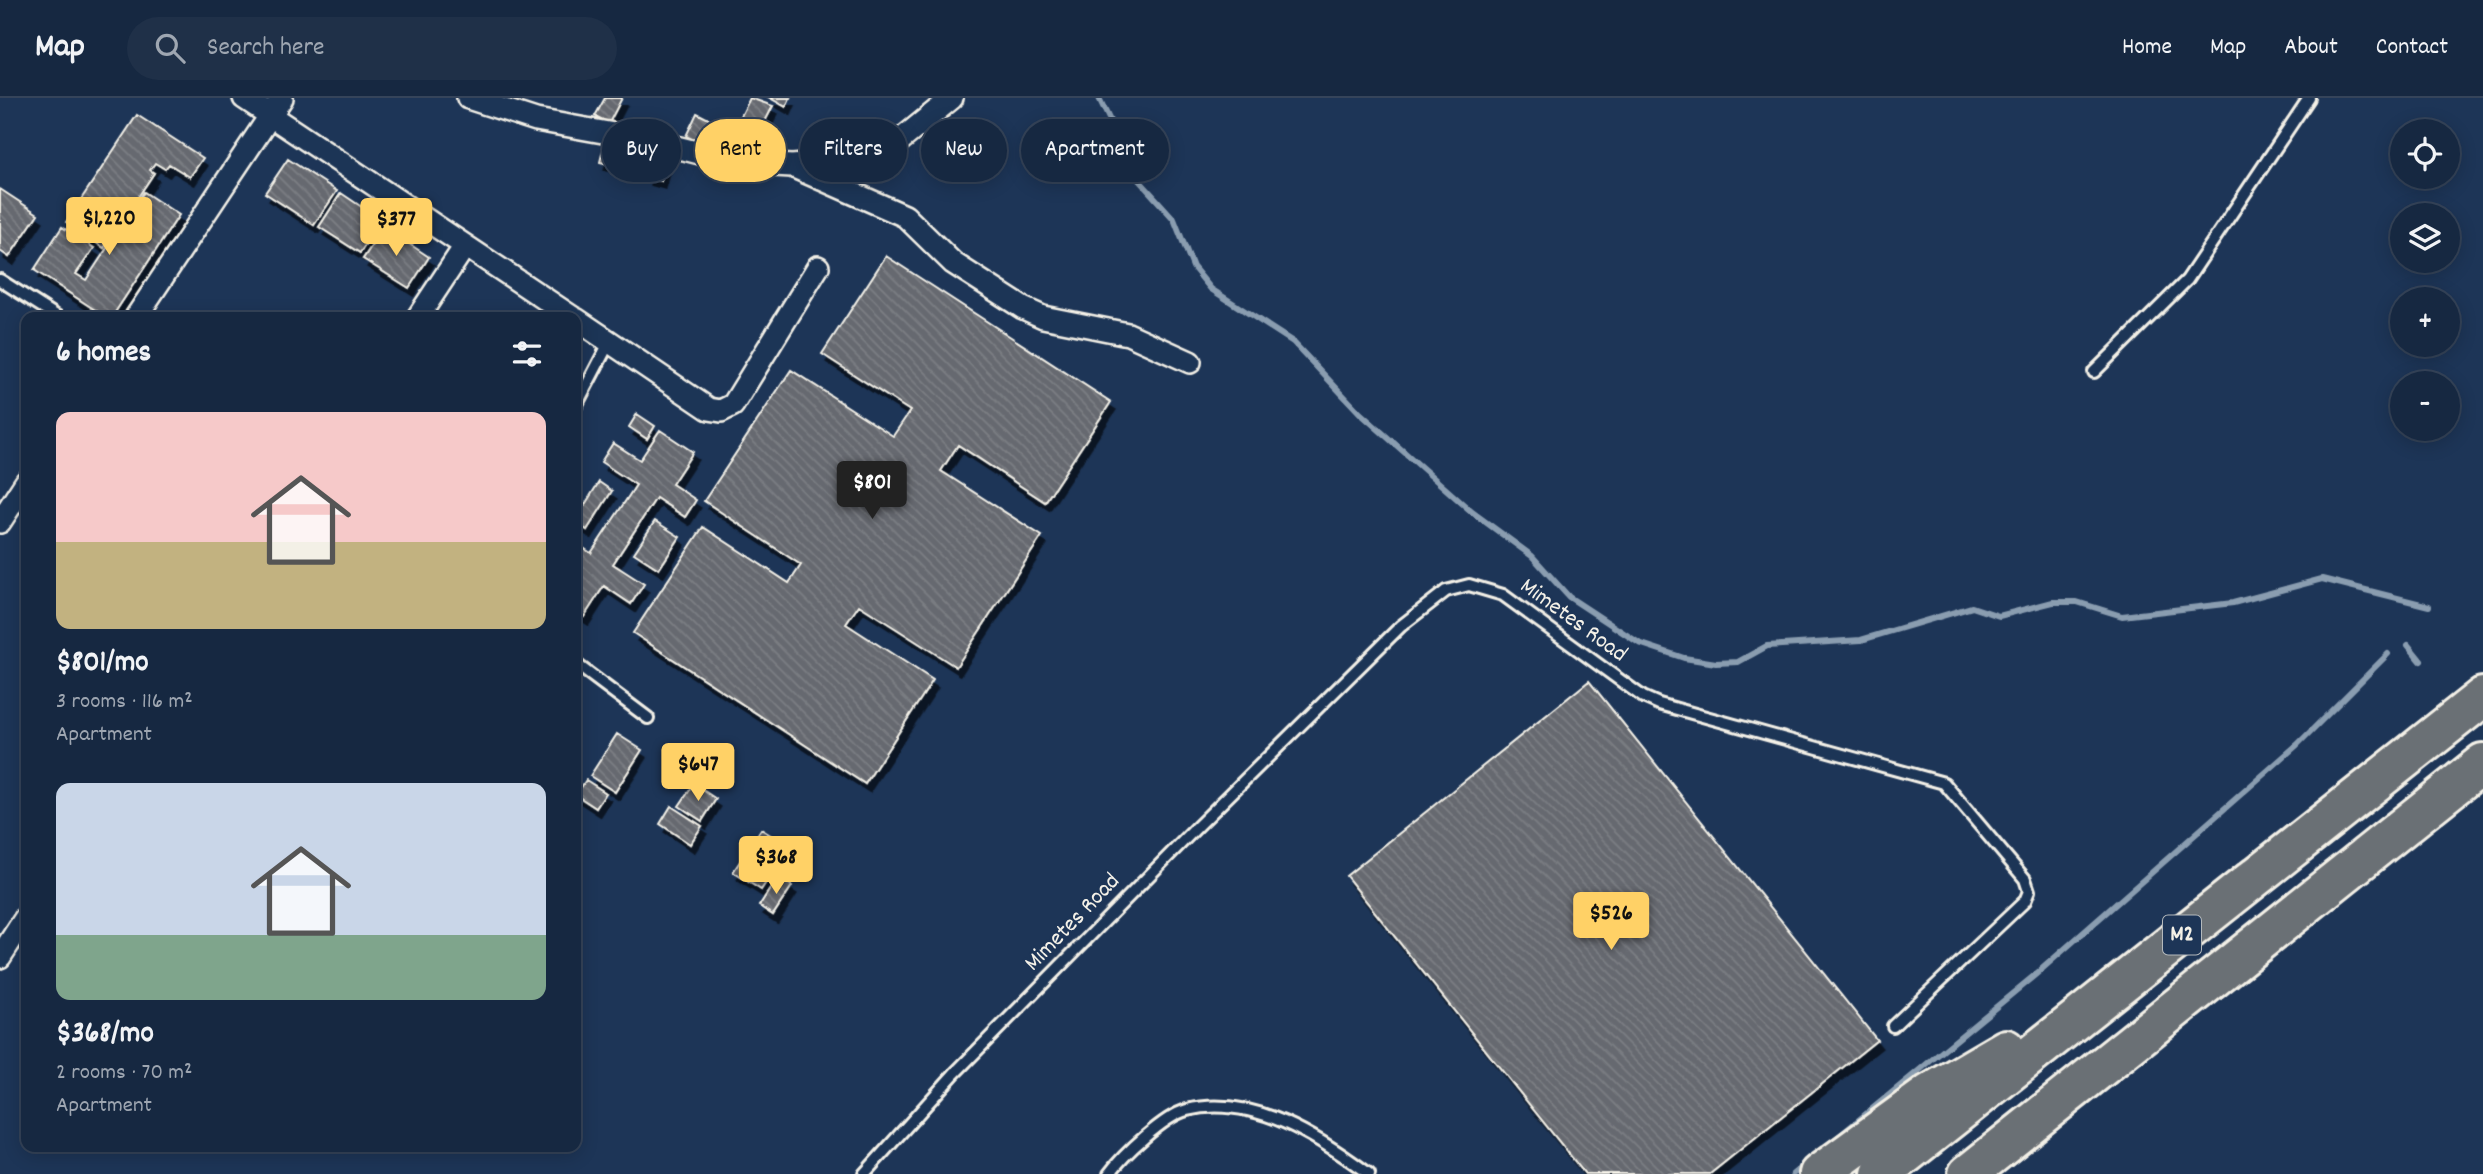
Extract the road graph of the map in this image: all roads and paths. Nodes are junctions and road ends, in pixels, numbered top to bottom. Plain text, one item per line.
1 (244, 98) edge
2 (468, 98) edge
3 (952, 98) edge
4 (2309, 98) edge
5 (277, 107) edge
6 (792, 166) junction
7 (465, 246) junction
8 (818, 267) dead end
9 (0, 280) edge
10 (50, 312) edge
11 (139, 312) edge
12 (421, 312) edge
13 (565, 312) edge
14 (581, 322) edge
15 (610, 341) junction
16 (1190, 362) dead end
17 (2094, 372) dead end
18 (581, 397) edge
19 (21, 490) edge
20 (0, 522) edge
21 (581, 668) edge
22 (2483, 697) edge
23 (648, 718) dead end
24 (2483, 763) edge
25 (21, 925) edge
26 (0, 957) edge
27 (2124, 980) junction
28 (1893, 1026) dead end
29 (864, 1174) edge
30 (1108, 1174) edge
31 (1369, 1174) edge
32 (1819, 1174) edge
33 (1881, 1174) edge
34 (1968, 1174) edge

1 - 5 street
2 - 6 street
3 - 6 street
4 - 17 lane
5 - 7 street
5 - 11 street
6 - 16 street
7 - 12 street
7 - 13 street
8 - 15 street
9 - 10 lane
14 - 15 street
15 - 18 lane
19 - 20 street
21 - 23 lane
22 - 27 highway, M2
24 - 34 highway, M2
25 - 26 street
27 - 32 highway
27 - 33 highway, M2
28 - 29 lane, Mimetes Road
30 - 31 lane

